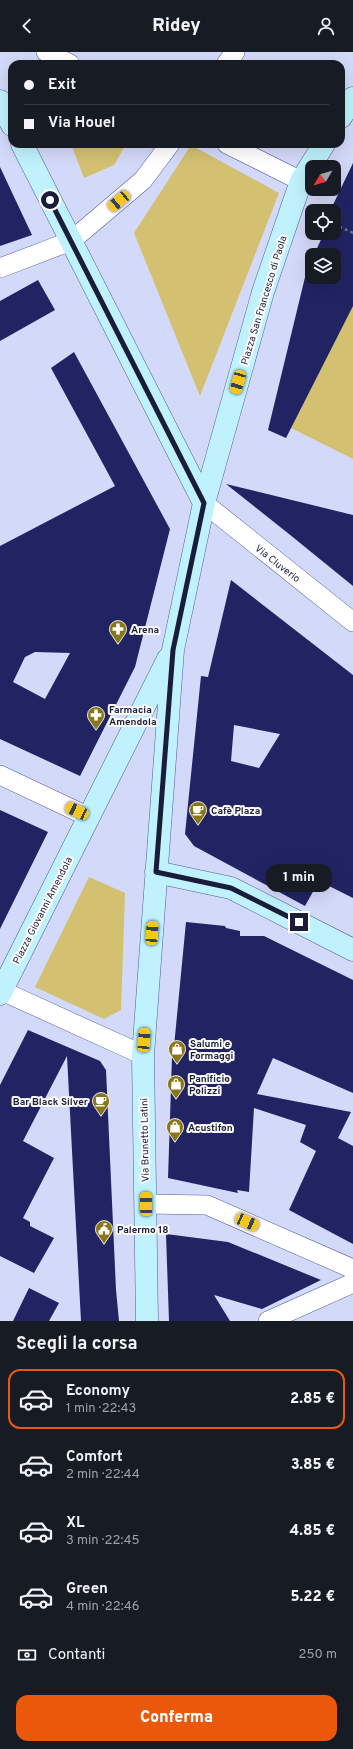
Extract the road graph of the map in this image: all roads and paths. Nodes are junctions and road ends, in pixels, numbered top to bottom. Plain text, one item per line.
1 (46, 52) edge
2 (62, 60) edge
3 (353, 98) edge
4 (0, 101) edge
5 (345, 111) edge
6 (8, 117) edge
7 (24, 148) edge
8 (167, 148) edge
9 (236, 148) edge
10 (322, 148) edge
11 (301, 181) junction
12 (341, 227) edge
13 (353, 233) edge
14 (71, 241) junction
15 (0, 268) edge
16 (204, 503) junction
17 (353, 622) edge
18 (173, 650) junction
19 (0, 775) edge
20 (89, 817) junction
21 (156, 872) junction
22 (353, 950) edge
23 (1, 991) edge
24 (143, 1055) junction
25 (146, 1204) junction
26 (353, 1269) edge
27 (353, 1282) edge
28 (147, 1321) edge
29 (268, 1321) edge

1 - 2 street
3 - 5 street
4 - 6 street
7 - 14 street
8 - 14 street
9 - 11 street
10 - 11 street, Piazza San Francesco di Paola
11 - 16 street, Piazza San Francesco di Paola
12 - 13 path
14 - 15 street
14 - 16 street
16 - 17 street, Via Cluverio
16 - 18 street, Piazza Giovanni Amendola
18 - 20 street, Piazza Giovanni Amendola
18 - 21 street, Piazza Giovanni Amendola
19 - 20 street
20 - 23 street, Piazza Giovanni Amendola
21 - 22 street
21 - 24 street, Piazza Giovanni Amendola
23 - 24 street, Piazza Giovanni Amendola
24 - 25 street, Via Brunetto Latini
25 - 26 street
25 - 28 street, Via Brunetto Latini
27 - 29 street

